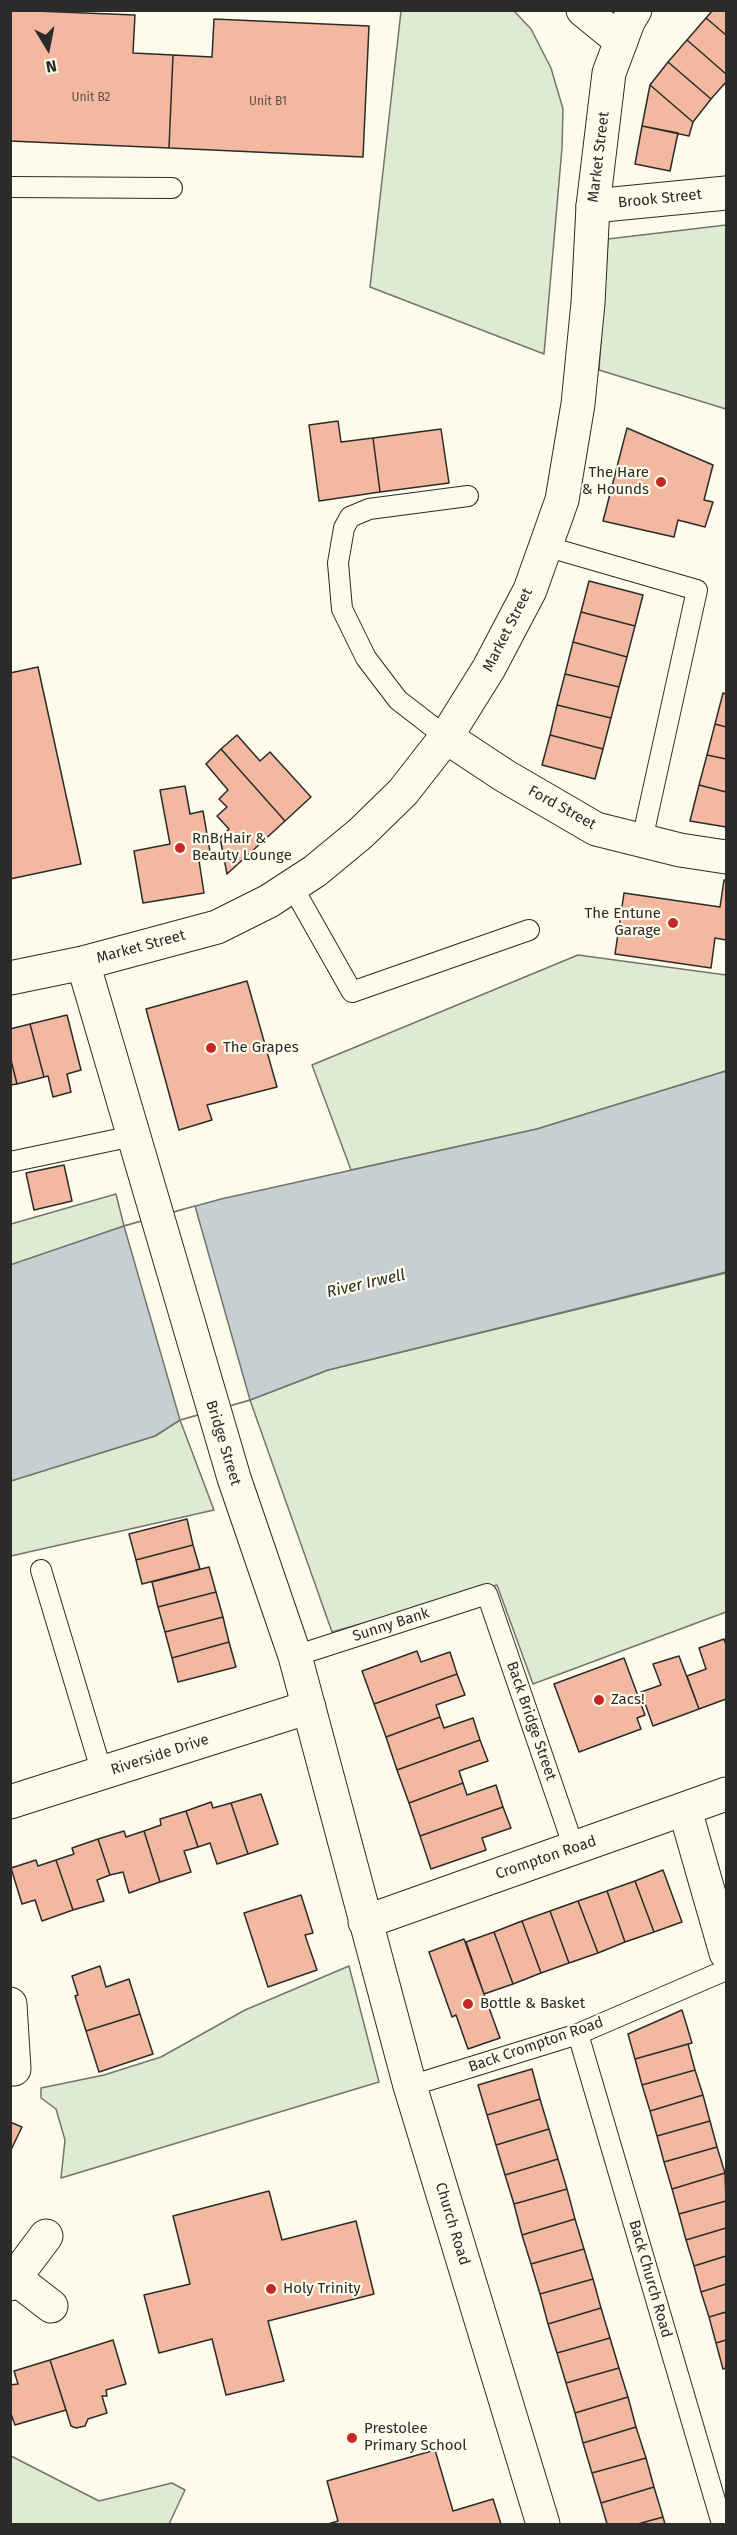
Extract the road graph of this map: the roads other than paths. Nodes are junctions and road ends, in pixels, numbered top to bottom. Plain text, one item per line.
1 (583, 10) edge
2 (635, 10) edge
3 (621, 40) junction
4 (10, 187) edge
5 (172, 188) dead end
6 (726, 193) edge
7 (593, 206) junction
8 (468, 496) dead end
9 (545, 546) junction
10 (446, 737) junction
11 (642, 840) junction
12 (726, 857) edge
13 (292, 886) junction
14 (530, 930) dead end
15 (83, 963) junction
16 (10, 978) edge
17 (133, 1136) junction
18 (10, 1162) edge
19 (41, 1570) dead end
20 (487, 1594) joint
21 (295, 1656) junction
22 (309, 1707) junction
23 (102, 1773) junction
24 (726, 1794) edge
25 (10, 1802) edge
26 (685, 1810) junction
27 (574, 1848) junction
28 (365, 1922) junction
29 (726, 1953) edge
30 (726, 1970) edge
31 (11, 2015) edge
32 (578, 2034) junction
33 (14, 2070) dead end
34 (410, 2086) junction
35 (46, 2236) dead end
36 (13, 2281) edge
37 (51, 2306) dead end
38 (543, 2524) edge
39 (722, 2524) edge

1 - 3 street
2 - 3 street, Market Street
3 - 7 street, Market Street
4 - 5 lane
6 - 7 street, Brook Street
7 - 9 street, Market Street
8 - 10 lane
9 - 10 street, Market Street
9 - 11 lane
10 - 11 street, Ford Street
10 - 13 street, Market Street
11 - 12 street, Ford Street
13 - 14 lane
13 - 15 street, Market Street
15 - 16 street, Market Street
15 - 17 street, Bridge Street
17 - 18 lane
17 - 21 street, Bridge Street
19 - 23 lane
20 - 21 lane, Sunny Bank
20 - 27 lane, Back Bridge Street
21 - 22 street, Bridge Street
22 - 23 street, Riverside Drive
22 - 28 street, Bridge Street
23 - 25 street, Riverside Drive
24 - 26 street, Crompton Road
26 - 27 street, Crompton Road
26 - 29 street
27 - 28 street, Crompton Road
28 - 34 street, Church Road
30 - 32 lane, Back Crompton Road
31 - 33 street
32 - 34 lane, Back Crompton Road
32 - 39 lane, Back Church Road
34 - 38 street, Church Road
35 - 36 street
36 - 37 street

